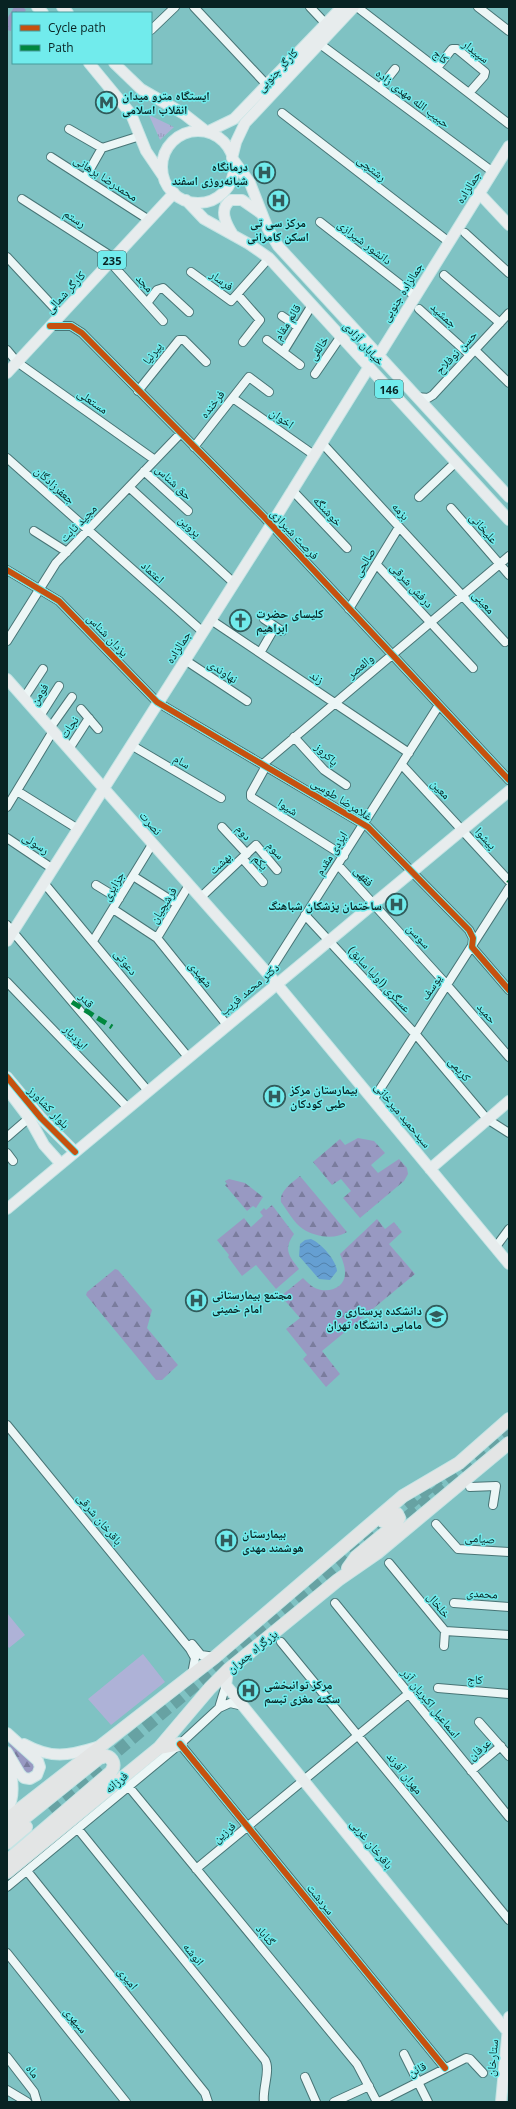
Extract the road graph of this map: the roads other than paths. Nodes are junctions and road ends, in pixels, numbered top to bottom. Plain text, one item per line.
1 (175, 7) edge
2 (194, 7) edge
3 (310, 7) edge
4 (342, 7) edge
5 (354, 7) edge
6 (358, 7) edge
7 (478, 7) edge
8 (326, 24) junction
9 (152, 29) edge
10 (509, 31) edge
11 (320, 44) junction
12 (90, 64) edge
13 (116, 64) edge
14 (437, 68) junction
15 (395, 69) dead end
16 (267, 86) junction
17 (380, 88) junction
18 (469, 93) junction
19 (282, 113) dead end
20 (509, 124) edge
21 (69, 129) dead end
22 (207, 132) junction
23 (140, 136) junction
24 (509, 146) edge
25 (102, 148) junction
26 (51, 157) dead end
27 (232, 158) junction
28 (492, 172) junction
29 (163, 176) junction
30 (86, 178) junction
31 (174, 193) junction
32 (479, 193) junction
33 (22, 198) dead end
34 (186, 200) junction
35 (262, 214) junction
36 (149, 220) junction
37 (320, 222) dead end
38 (509, 225) edge
39 (465, 233) dead end
40 (233, 236) junction
41 (448, 242) junction
42 (7, 257) edge
43 (269, 258) junction
44 (112, 260) junction
45 (191, 272) dead end
46 (509, 273) edge
47 (444, 275) dead end
48 (238, 295) junction
49 (415, 296) junction
50 (147, 303) junction
51 (312, 305) junction
52 (419, 309) dead end
53 (189, 312) dead end
54 (509, 313) edge
55 (61, 315) junction
56 (282, 316) dead end
57 (163, 321) dead end
58 (500, 323) junction
59 (50, 326) junction
60 (298, 327) junction
61 (341, 336) junction
62 (267, 340) dead end
63 (243, 342) dead end
64 (7, 350) edge
65 (283, 352) junction
66 (472, 353) junction
67 (378, 355) junction
68 (17, 362) junction
69 (206, 362) dead end
70 (300, 365) dead end
71 (369, 367) junction
72 (7, 373) edge
73 (315, 374) dead end
74 (509, 383) edge
75 (138, 391) junction
76 (269, 392) dead end
77 (417, 397) junction
78 (237, 401) dead end
79 (181, 433) junction
80 (322, 443) junction
81 (194, 446) junction
82 (314, 455) junction
83 (7, 458) edge
84 (155, 460) junction
85 (456, 462) junction
86 (144, 471) junction
87 (129, 487) junction
88 (292, 490) junction
89 (419, 497) dead end
90 (509, 497) edge
91 (450, 508) dead end
92 (188, 511) dead end
93 (509, 520) edge
94 (271, 525) junction
95 (400, 527) junction
96 (88, 530) junction
97 (34, 531) dead end
98 (347, 548) dead end
99 (67, 552) junction
100 (509, 556) edge
101 (499, 564) junction
102 (377, 565) junction
103 (7, 570) edge
104 (509, 575) edge
105 (234, 583) junction
106 (39, 590) junction
107 (462, 595) junction
108 (350, 609) junction
109 (264, 619) dead end
110 (211, 620) junction
111 (430, 622) junction
112 (203, 632) junction
113 (7, 641) edge
114 (505, 642) dead end
115 (260, 653) junction
116 (392, 654) junction
117 (185, 660) junction
118 (473, 668) dead end
119 (43, 669) dead end
120 (7, 679) edge
121 (59, 686) dead end
122 (72, 697) dead end
123 (24, 698) junction
124 (247, 701) dead end
125 (158, 702) junction
126 (334, 703) junction
127 (439, 705) junction
128 (81, 709) dead end
129 (40, 716) junction
130 (89, 718) junction
131 (98, 729) dead end
132 (52, 730) junction
133 (294, 737) junction
134 (131, 745) junction
135 (68, 749) junction
136 (409, 753) junction
137 (264, 765) junction
138 (402, 765) junction
139 (509, 780) edge
140 (346, 785) dead end
141 (104, 788) junction
142 (17, 791) junction
143 (509, 791) edge
144 (221, 798) dead end
145 (7, 808) edge
146 (363, 824) junction
147 (222, 827) dead end
148 (78, 829) junction
149 (462, 830) junction
150 (7, 838) edge
151 (152, 844) junction
152 (256, 845) joint
153 (245, 856) junction
154 (344, 856) junction
155 (338, 865) junction
156 (53, 869) junction
157 (277, 870) dead end
158 (412, 872) junction
159 (133, 876) junction
160 (263, 882) dead end
161 (44, 883) junction
162 (509, 884) edge
163 (96, 885) dead end
164 (190, 885) junction
165 (200, 898) junction
166 (119, 899) junction
167 (177, 904) junction
168 (373, 904) junction
169 (113, 909) junction
170 (305, 916) junction
171 (10, 928) edge
172 (157, 938) junction
173 (328, 940) junction
174 (7, 941) edge
175 (93, 941) junction
176 (472, 947) junction
177 (268, 974) junction
178 (7, 982) edge
179 (276, 983) junction
180 (447, 985) junction
181 (509, 990) edge
182 (227, 1025) junction
183 (415, 1034) junction
184 (509, 1057) edge
185 (188, 1058) junction
186 (7, 1077) edge
187 (7, 1089) edge
188 (148, 1091) junction
189 (373, 1100) junction
190 (509, 1101) edge
191 (128, 1108) junction
192 (29, 1118) junction
193 (488, 1119) junction
194 (509, 1133) edge
195 (7, 1137) edge
196 (75, 1152) junction
197 (7, 1153) edge
198 (13, 1161) dead end
199 (61, 1164) junction
200 (430, 1169) junction
201 (7, 1209) edge
202 (509, 1229) edge
203 (495, 1248) junction
204 (509, 1264) edge
205 (509, 1419) edge
206 (7, 1425) edge
207 (509, 1443) edge
208 (470, 1487) dead end
209 (493, 1505) dead end
210 (436, 1524) dead end
211 (354, 1538) junction
212 (509, 1552) edge
213 (389, 1563) dead end
214 (338, 1580) junction
215 (454, 1603) dead end
216 (335, 1604) dead end
217 (509, 1607) edge
218 (174, 1628) junction
219 (445, 1631) junction
220 (509, 1636) edge
221 (282, 1642) dead end
222 (444, 1646) dead end
223 (215, 1657) junction
224 (228, 1670) junction
225 (192, 1674) junction
226 (226, 1685) junction
227 (438, 1688) dead end
228 (408, 1694) junction
229 (509, 1694) edge
230 (242, 1706) junction
231 (219, 1708) junction
232 (479, 1722) dead end
233 (7, 1733) edge
234 (358, 1735) junction
235 (180, 1744) junction
236 (501, 1746) junction
237 (96, 1747) junction
238 (159, 1748) junction
239 (7, 1752) edge
240 (509, 1756) edge
241 (7, 1758) edge
242 (472, 1771) junction
243 (303, 1780) junction
244 (128, 1787) junction
245 (7, 1811) edge
246 (509, 1817) edge
247 (7, 1819) edge
248 (247, 1827) junction
249 (78, 1829) junction
250 (7, 1832) edge
251 (7, 1843) edge
252 (7, 1853) edge
253 (7, 1862) edge
254 (196, 1869) junction
255 (27, 1871) junction
256 (7, 1872) edge
257 (7, 1888) edge
258 (509, 1920) edge
259 (7, 1952) edge
260 (509, 2016) edge
261 (507, 2031) junction
262 (404, 2054) dead end
263 (7, 2057) edge
264 (445, 2068) junction
265 (484, 2073) dead end
266 (304, 2077) dead end
267 (418, 2082) junction
268 (369, 2086) junction
269 (7, 2090) edge
270 (499, 2101) edge
271 (26, 2102) edge
272 (38, 2102) edge
273 (126, 2102) edge
274 (208, 2102) edge
275 (264, 2102) edge
276 (316, 2102) edge
277 (334, 2102) edge
278 (378, 2102) edge
279 (428, 2102) edge

1 - 9 street
2 - 16 street
3 - 8 street
4 - 8 main road, کارگر جنوبی
5 - 11 main road, کارگر جنوبی
6 - 14 street, کاج
7 - 10 street
8 - 16 main road, کارگر جنوبی
11 - 17 street, حبیب الله مهدی زاده
11 - 27 main road, کارگر جنوبی
12 - 23 main road
13 - 22 main road
14 - 18 street, کاج
14 - 18 street, سپیدار
15 - 17 street
16 - 22 main road, کارگر جنوبی
17 - 28 street, حبیب الله مهدی زاده
18 - 20 street, کاج
19 - 41 street, رشتچی
21 - 25 street
22 - 27 main road
22 - 29 main road
23 - 25 street
23 - 29 main road
24 - 28 main road, جمالزاده
25 - 30 street
26 - 30 street, محمدرضا برهانی
27 - 34 main road
27 - 35 main road, خیابان آزادی / 146
28 - 32 main road, جمالزاده
29 - 31 main road
30 - 36 street, محمدرضا برهانی
31 - 34 main road
31 - 36 main road, کارگر شمالی / 235
32 - 38 main road
32 - 41 main road, جمالزاده
33 - 44 street, رستم
34 - 40 main road, خیابان آزادی / 146
35 - 40 main road
35 - 67 main road, خیابان آزادی / 146
36 - 44 main road, کارگر شمالی / 235
37 - 49 street, دانشور شیرازی
39 - 46 street
40 - 43 main road, خیابان آزادی / 146
41 - 49 main road, جمالزاده جنوبی
42 - 55 street
43 - 48 street
43 - 51 main road, خیابان آزادی / 146
44 - 50 street, مجد
44 - 55 main road, کارگر شمالی / 235
45 - 48 street, فرسار
47 - 58 street
48 - 63 street
49 - 67 main road, جمالزاده جنوبی
50 - 53 street
50 - 57 street, مجد
51 - 60 street, قائم مقام
51 - 61 main road, خیابان آزادی / 146
52 - 66 street, جمشید
54 - 58 street, حسن نوفلاح
55 - 59 main road, کارگر شمالی / 235
56 - 60 street
58 - 66 street, حسن نوفلاح
59 - 68 main road, کارگر شمالی / 235
59 - 75 street, فرصت شیرازی
60 - 65 street, قائم مقام
61 - 71 main road, خیابان آزادی / 146
61 - 73 street, خالقی
62 - 65 street
64 - 68 street, مستعلی
65 - 70 street
66 - 74 street, جمشید
66 - 77 street, حسن نوفلاح
67 - 77 main road, خیابان آزادی / 146
68 - 72 main road, کارگر شمالی / 235
68 - 84 street, مستعلی
69 - 75 street, پیرنیا
71 - 80 main road, جمالزاده
71 - 85 main road, خیابان آزادی / 146
75 - 79 street, فرصت شیرازی
76 - 81 street, فرخنده
77 - 90 main road, خیابان آزادی / 146
78 - 82 street, اخوان
79 - 81 street, فرصت شیرازی
79 - 84 street, مجید ثابت
80 - 82 main road, جمالزاده
80 - 95 street, بزمه
81 - 94 street, فرصت شیرازی
82 - 88 main road, جمالزاده
83 - 96 street, جعفرزادگان
84 - 86 street, مجید ثابت
85 - 89 street
85 - 93 main road, خیابان آزادی / 146
86 - 87 street, مجید ثابت
86 - 92 street, حق شناس
87 - 96 street, مجید ثابت
87 - 105 street, پروین
88 - 94 main road, جمالزاده
88 - 98 street, خوشنگه
91 - 101 street, علیخانی
94 - 105 main road, جمالزاده
94 - 108 street, فرصت شیرازی
95 - 102 street, صالحی
95 - 107 street, بزمه
96 - 99 street, مجید ثابت
96 - 112 street, اعتماد
97 - 99 street
99 - 106 street, مجید ثابت
100 - 101 street, والعصر
101 - 104 street
101 - 107 street, والعصر
102 - 108 street, صالحی
102 - 111 street, درفش شرقی
103 - 106 street, یزدان شناس
105 - 110 main road, جمالزاده
106 - 113 street, مجید ثابت
106 - 125 street, یزدان شناس
107 - 111 street, والعصر
107 - 114 street, معینی
108 - 116 street, فرصت شیرازی
109 - 115 street
110 - 112 main road, جمالزاده
110 - 115 street, زند
111 - 116 street, والعصر
111 - 118 street, درفش شرقی
112 - 117 main road, جمالزاده
115 - 126 street, زند
116 - 126 street, والعصر
116 - 127 street, فرصت شیرازی
117 - 124 street, نهاوندی
117 - 125 main road, جمالزاده
119 - 123 street
120 - 123 main road, نصرت
121 - 129 street, فومن
122 - 132 street
123 - 129 main road, نصرت
125 - 134 main road, جمالزاده
125 - 137 street, غلامرضا طوسی
126 - 133 street, والعصر
126 - 136 street, زند
127 - 136 street, ایزدی مقدم
127 - 139 street, فرصت شیرازی
128 - 130 street, نجات
129 - 132 main road, نصرت
130 - 131 street, نجات
130 - 135 street, نجات
132 - 135 main road, نصرت
132 - 142 street
133 - 137 street, والعصر
133 - 140 street, پاکروز
134 - 141 main road, جمالزاده
134 - 144 street, سام
135 - 141 main road, نصرت
136 - 138 street, ایزدی مقدم
137 - 146 street, غلامرضا طوسی
137 - 154 street, شیوا
138 - 146 street, ایزدی مقدم
138 - 149 street, معین
141 - 148 main road, جمالزاده
141 - 151 main road, نصرت
142 - 145 street
142 - 148 street
143 - 149 main road, دکتر محمد قریب
146 - 154 street, ایزدی مقدم
146 - 158 street, غلامرضا طوسی
147 - 153 street, دوم
148 - 156 main road, جمالزاده
149 - 158 main road, دکتر محمد قریب
149 - 162 street, پیشوا
150 - 156 street, رسولی
151 - 159 street, جزایری
151 - 164 main road, نصرت
152 - 153 street, بهشت
152 - 157 street, سوم
153 - 160 street, یکم
153 - 165 street, بهشت
154 - 155 street, ایزدی مقدم
155 - 168 street, فقهی
155 - 170 street, ایزدی مقدم
156 - 161 main road, جمالزاده
158 - 168 main road, دکتر محمد قریب
158 - 176 street, غلامرضا طوسی
159 - 166 street, جزایری
159 - 167 street
161 - 171 main road, جمالزاده
161 - 175 street, دعوتی
162 - 176 street, یوسف
163 - 166 street
164 - 165 main road, نصرت
164 - 167 street, فرشچیان
165 - 177 main road, نصرت
166 - 169 street, جزایری
167 - 172 street, فرشچیان
168 - 173 main road, دکتر محمد قریب
168 - 180 street, سوسن
169 - 172 street, شهیدی
169 - 175 street, جزایری
170 - 173 street, عسگری (اولیا سابق)
170 - 177 street, ایزدی مقدم
171 - 174 main road, جمالزاده
171 - 188 street, قدر
172 - 182 street, شهیدی
173 - 179 main road, دکتر محمد قریب
173 - 183 street, عسگری (اولیا سابق)
175 - 185 street, دعوتی
176 - 180 street, یوسف
176 - 181 street, غلامرضا طوسی
177 - 179 main road, نصرت
178 - 191 street, ایزدیار
179 - 182 main road, دکتر محمد قریب
179 - 189 main road, سیدحمید میرخانی
180 - 183 street, یوسف
180 - 184 street, حمید
182 - 185 main road, دکتر محمد قریب
183 - 189 street, یوسف
183 - 193 street, کریمی
185 - 188 main road, دکتر محمد قریب
186 - 196 main road, بلوار کشاورز
187 - 192 main road, بلوار کشاورز
188 - 191 main road, دکتر محمد قریب
189 - 200 main road, سیدحمید میرخانی
190 - 193 main road
191 - 196 main road, دکتر محمد قریب
192 - 195 street
192 - 199 main road, بلوار کشاورز
193 - 194 street
193 - 200 main road
196 - 199 main road, دکتر محمد قریب
197 - 198 street
199 - 201 main road, دکتر محمد قریب
200 - 203 main road, سیدحمید میرخانی
202 - 203 street
203 - 204 main road, سیدحمید میرخانی
205 - 211 highway, بزرگراه چمران
206 - 218 street, باقرخان شرقی
207 - 214 highway, بزرگراه چمران
208 - 209 street
210 - 212 street, صیامی
211 - 214 highway
211 - 223 highway, بزرگراه چمران
213 - 219 street, خلخال
214 - 224 highway, بزرگراه چمران
215 - 217 street, محمدی
216 - 228 street, اسماعیل اکبریان آذر
218 - 223 street
218 - 225 street
219 - 220 street, خلخال
219 - 222 street
221 - 234 street, مهران آفرند
223 - 225 highway, بزرگراه چمران
224 - 226 main road
224 - 238 highway, بزرگراه چمران
225 - 237 highway, بزرگراه چمران
226 - 230 main road, باقرخان غربی
226 - 231 street
227 - 229 street, کاج
228 - 234 street, فرزین
228 - 242 street, اسماعیل اکبریان آذر
230 - 231 street
230 - 243 main road, باقرخان غربی
231 - 235 street, فرزانه
232 - 236 street
233 - 237 main road
233 - 239 main road
234 - 243 street, فرزین
234 - 258 street, مهران آفرند
235 - 238 highway
235 - 244 street, فرزانه
235 - 248 street, سردشت
236 - 240 street
236 - 242 street, عرفان
237 - 247 highway, بزرگراه چمران
238 - 256 highway, بزرگراه چمران
241 - 245 main road
242 - 246 street, اسماعیل اکبریان آذر
243 - 248 street, فرزین
243 - 261 main road, باقرخان غربی
244 - 249 street, فرزانه
244 - 254 street, گناباد
248 - 254 street, فرزین
248 - 264 street, سردشت
249 - 255 street, فرزانه
249 - 275 street, انوشه
250 - 253 highway
251 - 252 highway
254 - 268 street, گناباد
255 - 257 street, فرزانه
255 - 274 street, امیری
259 - 273 street, سپهری
260 - 261 main road, ستارخان
261 - 270 main road, ستارخان
262 - 267 street
263 - 272 street, ماه
264 - 265 street, قائن
264 - 267 street, قائن
266 - 276 street
267 - 278 street, قائن
267 - 279 street
268 - 277 street
268 - 278 street, گناباد
269 - 271 street

